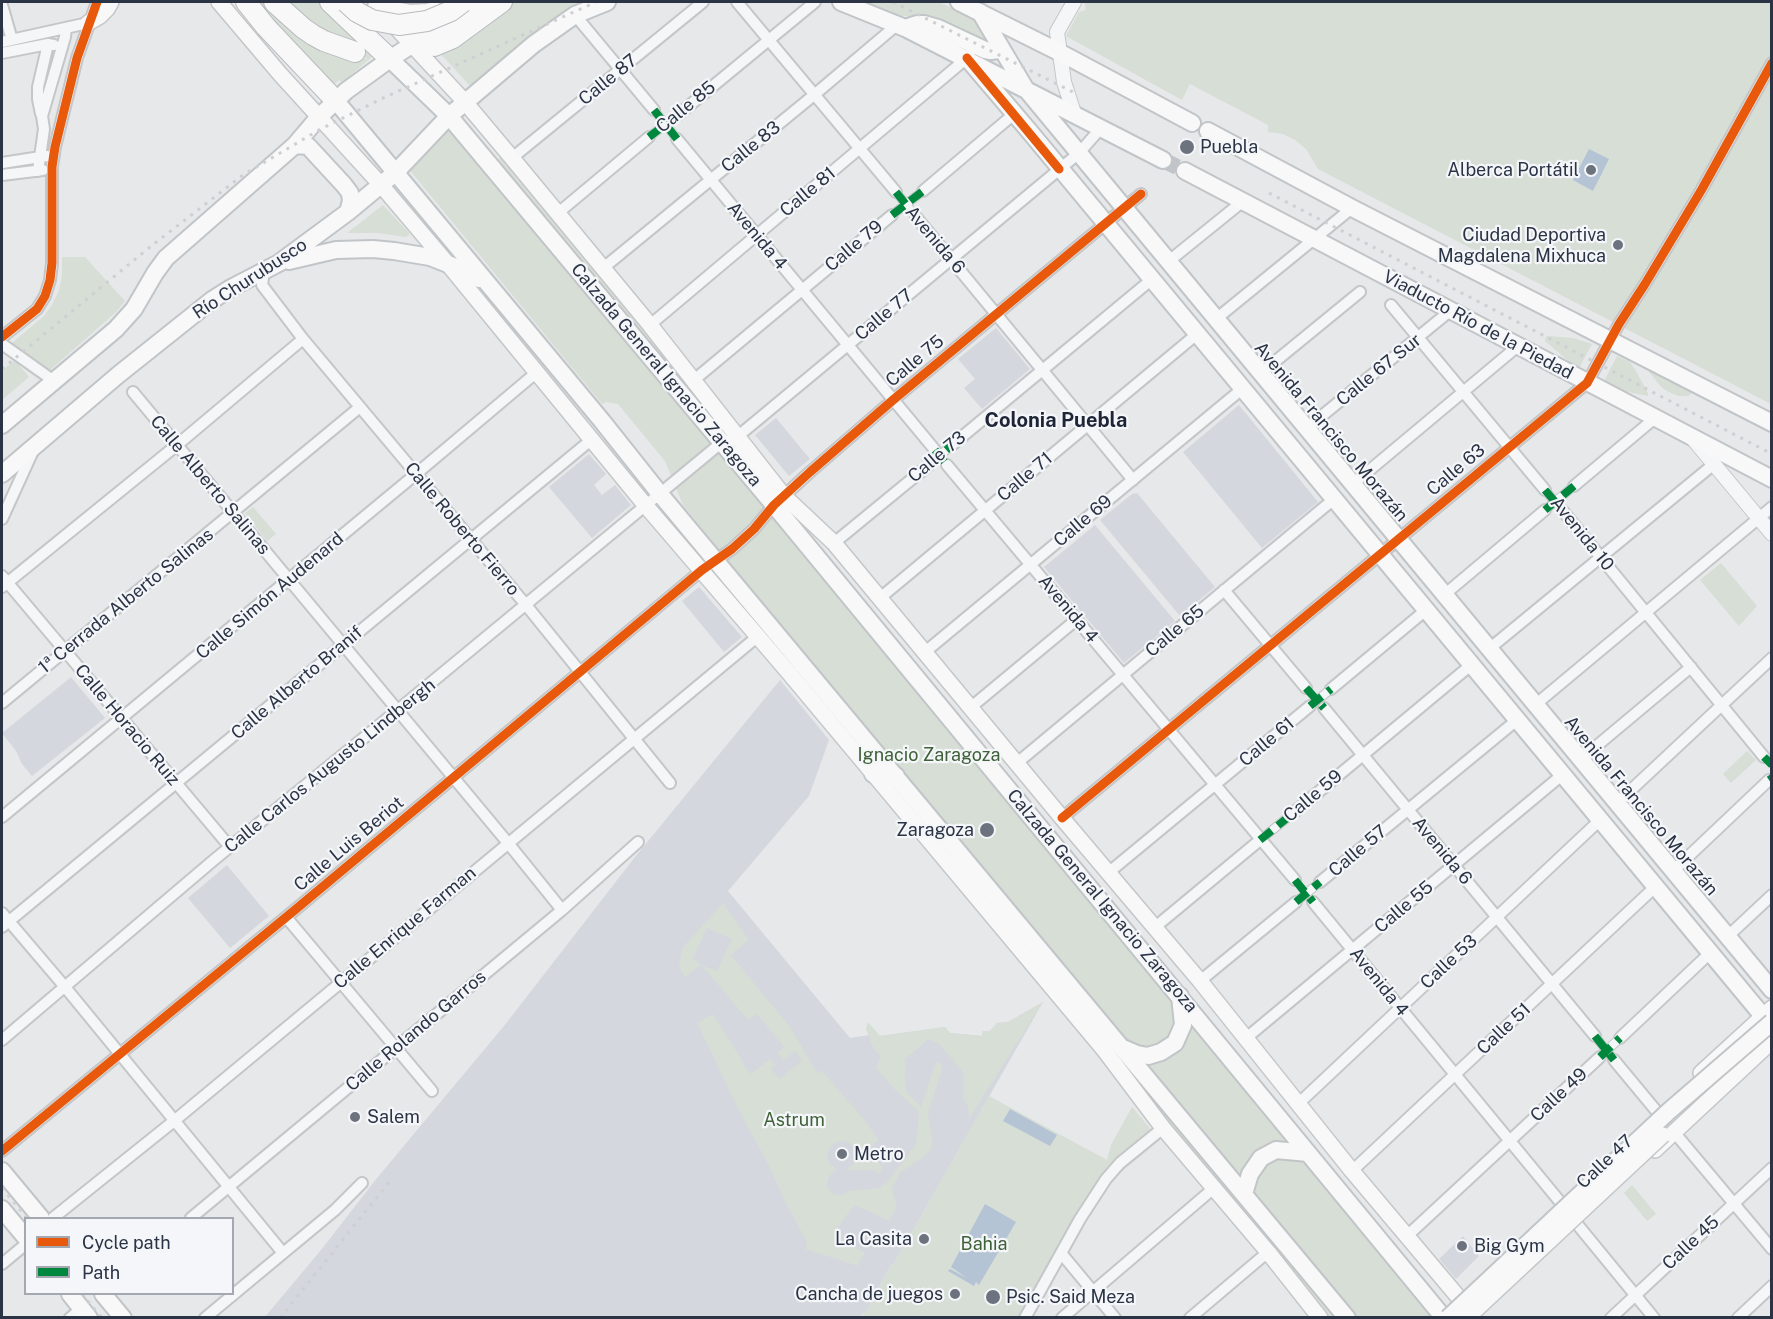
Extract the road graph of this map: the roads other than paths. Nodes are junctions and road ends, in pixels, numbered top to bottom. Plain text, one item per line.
1 (97, 2) edge
2 (111, 2) edge
3 (219, 2) edge
4 (244, 2) edge
5 (274, 2) edge
6 (330, 2) edge
7 (346, 2) edge
8 (463, 2) edge
9 (483, 2) edge
10 (502, 2) edge
11 (607, 2) edge
12 (703, 2) edge
13 (737, 2) edge
14 (815, 2) edge
15 (841, 2) edge
16 (959, 2) edge
17 (1074, 2) edge
18 (374, 4) edge
19 (2, 5) edge
20 (445, 5) edge
21 (980, 12) junction
22 (575, 15) junction
23 (88, 23) junction
24 (901, 26) junction
25 (66, 28) junction
26 (769, 40) junction
27 (7, 41) edge
28 (48, 44) junction
29 (412, 44) junction
30 (62, 45) junction
31 (434, 46) dead end
32 (1000, 48) junction
33 (2, 52) edge
34 (355, 52) dead end
35 (1059, 52) junction
36 (390, 58) junction
37 (967, 58) junction
38 (1771, 64) edge
39 (620, 69) junction
40 (1025, 88) junction
41 (814, 95) junction
42 (336, 101) junction
43 (465, 102) junction
44 (654, 110) joint
45 (1074, 113) junction
46 (679, 114) joint
47 (1014, 114) junction
48 (42, 116) junction
49 (449, 116) junction
50 (318, 118) junction
51 (1192, 123) dead end
52 (665, 124) junction
53 (1101, 128) junction
54 (1208, 131) dead end
55 (649, 137) joint
56 (677, 139) joint
57 (295, 145) junction
58 (859, 149) junction
59 (1079, 153) junction
60 (40, 157) junction
61 (512, 158) junction
62 (1163, 160) tunnel mouth
63 (53, 161) junction
64 (2, 163) edge
65 (1059, 168) junction
66 (38, 171) junction
67 (1185, 171) tunnel mouth
68 (395, 173) junction
69 (2, 176) edge
70 (711, 180) junction
71 (381, 185) junction
72 (923, 191) joint
73 (896, 192) joint
74 (1141, 194) dead end
75 (1242, 202) junction
76 (905, 204) junction
77 (1125, 208) junction
78 (1352, 208) junction
79 (348, 212) junction
80 (558, 213) junction
81 (892, 214) joint
82 (916, 217) joint
83 (1106, 224) junction
84 (756, 235) junction
85 (1314, 239) junction
86 (951, 259) junction
87 (1169, 261) junction
88 (447, 263) junction
89 (271, 267) junction
90 (602, 269) junction
91 (1152, 279) junction
92 (490, 286) junction
93 (802, 290) junction
94 (1360, 292) dead end
95 (1391, 305) dead end
96 (1450, 311) junction
97 (996, 315) junction
98 (1216, 319) junction
99 (650, 325) junction
100 (1197, 334) junction
101 (2, 337) edge
102 (1418, 338) junction
103 (303, 339) junction
104 (1611, 340) junction
105 (2, 344) edge
106 (848, 345) junction
107 (1518, 346) junction
108 (1042, 370) junction
109 (537, 372) junction
110 (1261, 373) junction
111 (694, 380) junction
112 (54, 381) junction
113 (1587, 383) junction
114 (1242, 389) junction
115 (133, 392) dead end
116 (1463, 392) junction
117 (893, 400) junction
118 (360, 407) junction
119 (1655, 418) junction
120 (1772, 423) edge
121 (2, 425) edge
122 (1088, 425) junction
123 (1307, 428) junction
124 (1692, 437) junction
125 (591, 440) junction
126 (730, 440) junction
127 (177, 445) junction
128 (952, 445) joint
129 (35, 446) junction
130 (1509, 447) junction
131 (937, 453) junction
132 (1714, 464) junction
133 (929, 465) joint
134 (947, 465) joint
135 (2, 474) edge
136 (416, 474) junction
137 (1772, 479) edge
138 (1133, 480) junction
139 (1353, 484) junction
140 (1574, 486) joint
141 (1545, 489) joint
142 (660, 494) junction
143 (1334, 499) junction
144 (779, 500) junction
145 (646, 506) junction
146 (1559, 506) junction
147 (1772, 507) edge
148 (985, 510) junction
149 (1545, 510) joint
150 (233, 513) junction
151 (1759, 518) junction
152 (2, 519) edge
153 (1772, 534) edge
154 (1398, 539) junction
155 (471, 540) junction
156 (834, 543) junction
157 (1380, 555) junction
158 (1600, 557) junction
159 (716, 560) junction
160 (1030, 565) junction
161 (702, 570) junction
162 (289, 580) junction
163 (4, 582) edge
164 (1224, 590) junction
165 (1444, 595) junction
166 (880, 598) junction
167 (525, 605) junction
168 (1426, 610) junction
169 (1646, 612) junction
170 (1076, 620) junction
171 (757, 637) junction
172 (343, 644) junction
173 (1270, 645) junction
174 (1489, 649) junction
175 (65, 651) junction
176 (925, 652) junction
177 (1772, 658) edge
178 (1471, 665) junction
179 (1691, 668) junction
180 (580, 673) junction
181 (1123, 675) junction
182 (1306, 688) joint
183 (1331, 689) joint
184 (2, 703) edge
185 (1317, 705) junction
186 (1535, 705) junction
187 (1722, 705) junction
188 (970, 708) junction
189 (398, 710) junction
190 (121, 718) junction
191 (1517, 720) junction
192 (1169, 730) junction
193 (633, 739) junction
194 (878, 754) junction
195 (1362, 755) junction
196 (1581, 759) junction
197 (1768, 761) edge
198 (1017, 763) junction
199 (872, 773) junction
200 (1562, 775) junction
201 (896, 776) junction
202 (454, 778) junction
203 (1770, 779) edge
204 (176, 783) junction
205 (670, 783) dead end
206 (1215, 785) junction
207 (1617, 803) junction
208 (1408, 810) junction
209 (1292, 813) joint
210 (2, 817) edge
211 (1062, 818) junction
212 (1600, 820) junction
213 (1260, 840) junction
214 (638, 842) dead end
215 (508, 843) junction
216 (230, 847) junction
217 (1454, 865) junction
218 (1673, 871) junction
219 (1108, 873) junction
220 (1294, 880) joint
221 (1320, 882) joint
222 (1655, 887) junction
223 (1772, 895) edge
224 (1310, 898) junction
225 (1296, 902) joint
226 (562, 910) junction
227 (286, 917) junction
228 (1496, 917) junction
229 (4, 920) edge
230 (1154, 927) junction
231 (1727, 937) junction
232 (1352, 950) junction
233 (1710, 953) junction
234 (1200, 981) junction
235 (340, 982) junction
236 (1552, 984) junction
237 (64, 987) junction
238 (1772, 990) edge
239 (1180, 996) junction
240 (1400, 1008) junction
241 (1769, 1018) edge
242 (1595, 1036) joint
243 (1620, 1038) joint
244 (1245, 1039) junction
245 (2, 1040) edge
246 (1772, 1041) edge
247 (395, 1048) junction
248 (1123, 1048) junction
249 (1603, 1053) junction
250 (119, 1054) junction
251 (1614, 1060) joint
252 (1455, 1074) junction
253 (432, 1091) dead end
254 (1298, 1104) junction
255 (1658, 1113) junction
256 (174, 1121) junction
257 (1163, 1128) junction
258 (1669, 1133) junction
259 (1510, 1141) junction
260 (2, 1151) edge
261 (1308, 1153) junction
262 (1772, 1168) edge
263 (2, 1171) edge
264 (1352, 1171) junction
265 (362, 1183) dead end
266 (229, 1187) junction
267 (1214, 1188) junction
268 (1244, 1194) junction
269 (1561, 1203) junction
270 (1734, 1204) junction
271 (2, 1209) edge
272 (40, 1217) edge
273 (54, 1217) edge
274 (192, 1217) edge
275 (1577, 1224) junction
276 (24, 1236) edge
277 (1407, 1236) junction
278 (24, 1246) edge
279 (1772, 1249) edge
280 (1268, 1252) junction
281 (283, 1253) junction
282 (1061, 1253) junction
283 (2, 1264) edge
284 (1486, 1273) junction
285 (1772, 1286) edge
286 (1093, 1291) junction
287 (234, 1293) edge
288 (1504, 1293) junction
289 (71, 1295) edge
290 (105, 1295) edge
291 (232, 1295) edge
292 (1636, 1295) junction
293 (1459, 1300) junction
294 (80, 1314) edge
295 (123, 1317) edge
296 (205, 1317) edge
297 (1025, 1317) edge
298 (1062, 1317) edge
299 (1115, 1317) edge
300 (1190, 1317) edge
301 (1320, 1317) edge
302 (1347, 1317) edge
303 (1444, 1317) edge
304 (1467, 1317) edge
305 (1477, 1317) edge
306 (1611, 1317) edge
307 (1654, 1317) edge
308 (1738, 1317) edge

1 - 23 street
2 - 23 main road
3 - 50 main road
4 - 42 highway
5 - 34 highway
6 - 36 highway, Calzada General Ignacio Zaragoza
7 - 8 highway, bridge
9 - 29 main road
10 - 31 highway
11 - 22 main road
12 - 39 street, Calle 87
13 - 26 street, Avenida 6
14 - 26 street, Calle 85
15 - 24 main road
16 - 21 main road
17 - 35 street
18 - 20 main road
18 - 29 main road, Calzada General Ignacio Zaragoza
19 - 27 street
20 - 29 main road
21 - 32 main road, Avenida Francisco Morazán
21 - 35 main road
22 - 39 street, Avenida 4
22 - 43 main road
23 - 25 street
23 - 63 street
24 - 32 main road
24 - 37 main road
24 - 41 street, Calle 83
25 - 27 street
25 - 30 street
26 - 41 street, Avenida 6
26 - 46 street, Calle 85
28 - 30 street
28 - 33 street
28 - 48 street
29 - 36 main road
29 - 43 main road, Calzada General Ignacio Zaragoza
30 - 48 street
32 - 40 main road, Avenida Francisco Morazán
35 - 45 street
35 - 51 main road
36 - 42 main road
36 - 49 main road, Calzada General Ignacio Zaragoza
37 - 40 main road
37 - 47 main road
37 - 58 street, Calle 81
38 - 104 street, Calle 63
39 - 44 street, Avenida 4
39 - 61 street, Calle 87
40 - 45 main road
40 - 59 main road, Avenida Francisco Morazán
41 - 58 street, Avenida 6
41 - 70 street, Calle 83
42 - 50 main road
42 - 68 main road
43 - 49 main road, Río Churubusco
43 - 61 main road, Calzada General Ignacio Zaragoza
44 - 52 street, Avenida 4
45 - 53 main road
46 - 52 street, Calle 85
47 - 65 main road
47 - 72 street, Calle 79
48 - 60 street
49 - 68 main road, Río Churubusco
49 - 126 main road, Calzada General Ignacio Zaragoza
50 - 57 main road
50 - 71 main road
52 - 55 street, Calle 85
52 - 56 street, Avenida 4
53 - 59 street, Calle 77
53 - 62 main road
54 - 78 main road
55 - 80 street, Calle 85
56 - 70 street, Avenida 4
57 - 79 main road
57 - 112 main road
58 - 73 street, Avenida 6
58 - 84 street, Calle 81
59 - 65 street, Calle 77
59 - 77 main road, Avenida Francisco Morazán
60 - 63 street
60 - 64 street
60 - 66 street
61 - 80 main road, Calzada General Ignacio Zaragoza
63 - 66 street
63 - 101 street
65 - 83 main road
65 - 86 street, Calle 77
66 - 69 street
67 - 75 main road, Viaducto Río de la Piedad
68 - 71 main road, Río Churubusco
68 - 92 main road
70 - 84 street, Avenida 4
70 - 90 street, Calle 83
71 - 79 main road, Río Churubusco
71 - 88 main road
72 - 76 street, Calle 79
73 - 76 street, Avenida 6
74 - 77 street, Calle 75
75 - 85 main road, Viaducto Río de la Piedad
75 - 87 street
76 - 81 street, Calle 79
76 - 82 street, Avenida 6
77 - 83 street, Calle 75
77 - 87 main road, Avenida Francisco Morazán
78 - 85 street
78 - 104 main road
79 - 89 main road, Río Churubusco
80 - 90 main road, Calzada General Ignacio Zaragoza
81 - 93 street, Calle 79
82 - 86 street, Avenida 6
83 - 91 main road
83 - 97 street, Calle 75
84 - 93 street, Avenida 4
84 - 99 street, Calle 81
85 - 96 main road, Viaducto Río de la Piedad
85 - 98 street
86 - 97 street, Avenida 6
86 - 106 street, Calle 77
87 - 98 main road, Avenida Francisco Morazán
88 - 89 main road
88 - 92 main road
88 - 109 main road
89 - 103 street, Calle Roberto Fierro
89 - 129 main road, Río Churubusco
90 - 99 main road, Calzada General Ignacio Zaragoza
91 - 100 main road
91 - 108 street, Calle 73
92 - 142 main road
93 - 106 street, Avenida 4
93 - 111 street, Calle 79
94 - 110 street
95 - 102 street, Avenida 10
96 - 102 street, Calle 67 Sur
96 - 107 main road, Viaducto Río de la Piedad
97 - 108 street, Avenida 6
97 - 117 street, Calle 75
98 - 110 main road, Avenida Francisco Morazán
99 - 111 main road, Calzada General Ignacio Zaragoza
100 - 114 main road
100 - 122 street, Calle 71
102 - 116 street, Avenida 10
102 - 123 street, Calle 67 Sur
103 - 118 street, Calle Roberto Fierro
103 - 127 street
104 - 113 street, Calle 63
104 - 120 main road
105 - 112 street
106 - 117 street, Avenida 4
106 - 126 street, Calle 77
107 - 113 main road, Viaducto Río de la Piedad
107 - 116 street
108 - 122 street, Avenida 6
108 - 128 street, Calle 73
109 - 125 main road
109 - 136 street, Calle Simón Audenard
110 - 123 main road, Avenida Francisco Morazán
111 - 126 main road, Calzada General Ignacio Zaragoza
112 - 121 main road
113 - 119 main road, Viaducto Río de la Piedad
113 - 130 street, Calle 63
114 - 138 street, Calle 69
114 - 143 main road
115 - 127 street, Calle Alberto Salinas
116 - 130 street, Avenida 10
116 - 139 street
117 - 131 street, Avenida 4
117 - 144 street, Calle 75
118 - 136 street, Calle Roberto Fierro
118 - 150 street, 1ª Cerrada Alberto Salinas
119 - 124 main road, Viaducto Río de la Piedad
119 - 140 street
122 - 138 street, Avenida 6
122 - 148 street, Calle 71
123 - 139 main road, Avenida Francisco Morazán
124 - 132 street
124 - 137 main road, Viaducto Río de la Piedad
125 - 145 main road
125 - 155 street, Calle Alberto Branif
126 - 142 street, Calle 77
126 - 144 main road, Calzada General Ignacio Zaragoza
127 - 150 street, Calle Alberto Salinas
127 - 163 street
128 - 131 street, Calle 73
129 - 135 main road, Río Churubusco
129 - 152 street
130 - 141 street, Avenida 10
130 - 154 street, Calle 63
131 - 133 street, Calle 73
131 - 134 street, Avenida 4
132 - 151 street
132 - 158 street
133 - 156 street, Calle 73
134 - 148 street, Avenida 4
136 - 155 street, Calle Roberto Fierro
136 - 162 street, Calle Simón Audenard
138 - 160 street, Calle 69
139 - 154 main road, Avenida Francisco Morazán
140 - 146 street
141 - 146 street, Avenida 10
142 - 145 street, Calle Carlos Augusto Lindbergh
142 - 159 main road
143 - 157 main road
143 - 164 street, Calle 65
144 - 156 main road, Calzada General Ignacio Zaragoza
144 - 159 street, Calle 75
144 - 239 main road, Calzada General Ignacio Zaragoza
145 - 161 main road
145 - 167 street, Calle Carlos Augusto Lindbergh
146 - 149 street
146 - 158 street, Avenida 10
147 - 151 street
148 - 160 street, Avenida 4
148 - 166 street, Calle 71
149 - 165 street
150 - 162 street, Calle Alberto Salinas
150 - 175 street, 1ª Cerrada Alberto Salinas
151 - 153 street
151 - 169 street
154 - 157 street, Calle 63
154 - 165 main road, Avenida Francisco Morazán
155 - 167 street, Calle Roberto Fierro
155 - 172 street, Calle Alberto Branif
156 - 166 main road, Calzada General Ignacio Zaragoza
157 - 168 main road
157 - 173 street, Calle 63
158 - 169 street, Avenida 10
158 - 174 street
159 - 161 street, Calle Luis Beriot
159 - 194 main road
160 - 170 street, Avenida 4
160 - 176 street, Calle 69
161 - 171 main road
161 - 180 street, Calle Luis Beriot
162 - 172 street, Calle Alberto Salinas
162 - 190 street, Calle Simón Audenard
163 - 175 street, Calle Horacio Ruiz
164 - 173 street, Avenida 6
164 - 181 street, Calle 65
165 - 174 main road, Avenida Francisco Morazán
166 - 176 main road, Calzada General Ignacio Zaragoza
167 - 180 street, Calle Roberto Fierro
167 - 189 street, Calle Carlos Augusto Lindbergh
168 - 178 main road
168 - 183 street, Calle 61
169 - 179 street, Avenida 10
169 - 186 street
170 - 181 street, Avenida 4
170 - 188 street
171 - 193 street, Calle Enrique Farman
171 - 199 main road
172 - 189 street, Calle Alberto Salinas
172 - 204 street, Calle Alberto Branif
173 - 182 street, Avenida 6
173 - 192 street, Calle 63
174 - 186 main road, Avenida Francisco Morazán
175 - 184 street, 1ª Cerrada Alberto Salinas
175 - 190 street, Calle Horacio Ruiz
176 - 188 main road, Calzada General Ignacio Zaragoza
177 - 187 street
178 - 191 main road
178 - 195 street, Calle 59
179 - 187 street, Avenida 10
179 - 196 street
180 - 193 street, Calle Roberto Fierro
180 - 202 street, Calle Luis Beriot
181 - 192 street, Avenida 4
181 - 198 street, Calle 65
182 - 185 street, Avenida 6
183 - 185 street, Calle 61
185 - 195 street, Avenida 6
185 - 206 street, Calle 61
186 - 196 main road, Avenida Francisco Morazán
187 - 197 street, Avenida 10
187 - 207 street
188 - 198 main road, Calzada General Ignacio Zaragoza
189 - 202 street, Calle Alberto Salinas
189 - 216 street, Calle Carlos Augusto Lindbergh
190 - 204 street, Calle Horacio Ruiz
190 - 210 street, Calle Simón Audenard
191 - 200 main road
191 - 208 street, Calle 57
192 - 206 street, Avenida 4
192 - 211 street, Calle 63
193 - 205 street, Calle Roberto Fierro
193 - 215 street, Calle Enrique Farman
194 - 199 main road
194 - 201 main road
195 - 208 street, Avenida 6
195 - 209 street, Calle 59
196 - 207 main road, Avenida Francisco Morazán
198 - 211 main road, Calzada General Ignacio Zaragoza
199 - 201 main road
199 - 257 main road
200 - 212 main road
200 - 217 street, Calle 55
201 - 248 main road
202 - 215 street, Calle Alberto Salinas
202 - 227 street, Calle Luis Beriot
203 - 218 street
204 - 216 street, Calle Horacio Ruiz
204 - 229 street, Calle Alberto Branif
206 - 213 street, Avenida 4
206 - 219 street, Calle 61
207 - 218 main road, Avenida Francisco Morazán
208 - 217 street, Avenida 6
208 - 221 street, Calle 57
209 - 213 street, Calle 59
211 - 219 main road, Calzada General Ignacio Zaragoza
212 - 222 main road
212 - 228 street, Calle 53
213 - 220 street, Avenida 4
213 - 230 street, Calle 59
214 - 226 street, Calle Rolando Garros
215 - 226 street, Calle Alberto Salinas
215 - 235 street, Calle Enrique Farman
216 - 237 street, Calle Carlos Augusto Lindbergh
217 - 228 street, Avenida 6
217 - 232 street, Calle 55
218 - 231 main road, Avenida Francisco Morazán
219 - 230 main road, Calzada General Ignacio Zaragoza
220 - 224 street, Avenida 4
221 - 224 street, Calle 57
222 - 233 main road
222 - 236 street, Calle 51
223 - 231 street
224 - 225 street, Calle 57
224 - 232 street, Avenida 4
225 - 234 street, Calle 57
226 - 247 street, Calle Rolando Garros
227 - 235 street
227 - 250 street, Calle Luis Beriot
228 - 236 street, Avenida 6
228 - 240 street, Calle 53
229 - 237 street
230 - 234 main road, Calzada General Ignacio Zaragoza
231 - 238 main road, Avenida Francisco Morazán
232 - 240 street, Avenida 4
232 - 244 street, Calle 55
233 - 241 main road
233 - 243 street, Calle 49
234 - 244 main road, Calzada General Ignacio Zaragoza
235 - 247 street
235 - 256 street, Calle Enrique Farman
236 - 242 street, Avenida 6
236 - 252 street, Calle 51
237 - 245 street, Calle Carlos Augusto Lindbergh
237 - 250 street
239 - 248 main road
239 - 261 main road, Calzada General Ignacio Zaragoza
240 - 252 street, Avenida 4
240 - 254 street, Calle 53
241 - 255 main road, Calle 47
241 - 303 main road, bridge
242 - 249 street, Avenida 6
243 - 249 street, Calle 49
244 - 254 main road, Calzada General Ignacio Zaragoza
246 - 258 main road, Calle 47
247 - 253 street
247 - 266 street, Calle Rolando Garros
248 - 268 main road
249 - 251 street, Avenida 6
249 - 259 street, Calle 49
250 - 256 street
250 - 260 street, Calle Luis Beriot
251 - 255 street, Avenida 6
252 - 259 street, Avenida 4
252 - 264 street, Calle 51
254 - 264 main road, Calzada General Ignacio Zaragoza
255 - 269 main road, Calle 47
256 - 266 street
256 - 273 street, Calle Enrique Farman
257 - 267 main road
257 - 282 street
258 - 270 street
258 - 275 main road, Calle 47
258 - 304 main road, bridge
259 - 269 street, Avenida 4
259 - 277 street, Calle 49
261 - 268 main road
261 - 303 main road, Calzada General Ignacio Zaragoza
262 - 270 street, Calle 45
263 - 272 main road
264 - 277 main road, Calzada General Ignacio Zaragoza
265 - 281 street
266 - 274 street, Calle Rolando Garros
266 - 281 street
267 - 280 main road
267 - 286 street
268 - 302 main road
269 - 284 main road, Calle 47
270 - 279 street
270 - 292 street, Calle 45
271 - 276 main road
275 - 288 main road, Calle 47
275 - 292 street
277 - 293 main road, Calzada General Ignacio Zaragoza
278 - 283 street
280 - 300 street
280 - 301 main road
281 - 287 street
282 - 286 street
282 - 297 street
284 - 288 main road
284 - 293 main road, Calle 47
285 - 308 street
286 - 298 street
286 - 299 street
288 - 305 main road, Calle 47
289 - 294 main road
290 - 295 main road
291 - 296 street
292 - 306 street, Calle 45
292 - 307 street
293 - 303 main road, Calle 47
293 - 305 main road, Calzada General Ignacio Zaragoza

